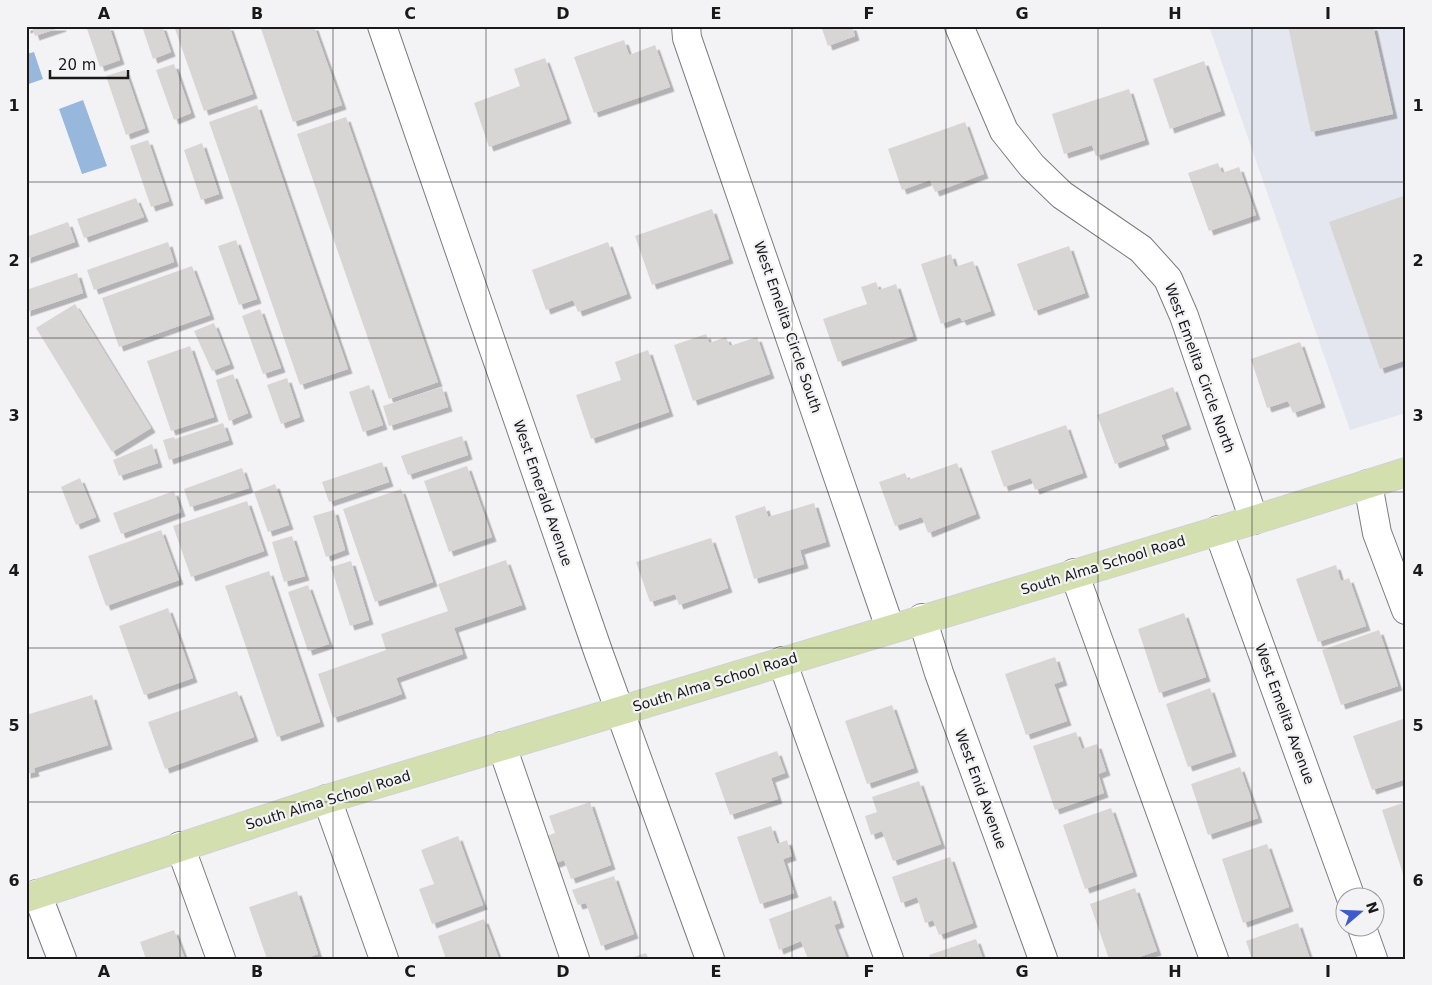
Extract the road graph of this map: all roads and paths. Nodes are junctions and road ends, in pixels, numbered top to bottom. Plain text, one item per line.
1 (382, 26) edge
2 (686, 26) edge
3 (959, 26) edge
4 (1406, 472) edge
5 (1368, 484) junction
6 (1254, 520) junction
7 (1218, 530) junction
8 (1074, 573) junction
9 (1406, 610) edge
10 (922, 618) junction
11 (890, 628) junction
12 (782, 661) junction
13 (619, 711) junction
14 (502, 746) junction
15 (327, 799) junction
16 (180, 846) junction
17 (1347, 888) edge
18 (32, 896) edge
19 (1366, 938) edge
20 (62, 959) edge
21 (221, 959) edge
22 (384, 959) edge
23 (574, 959) edge
24 (710, 959) edge
25 (889, 959) edge
26 (1044, 959) edge
27 (1214, 959) edge
28 (1373, 959) edge

1 - 13 street, West Emerald Avenue
2 - 11 street, West Emelita Circle South
3 - 6 street, West Emelita Circle North
4 - 5 main road, South Alma School Road
5 - 6 main road, South Alma School Road
5 - 9 street
6 - 7 main road, South Alma School Road
7 - 8 main road, South Alma School Road
7 - 17 street, West Emelita Avenue
8 - 10 main road, South Alma School Road
8 - 27 street
10 - 11 main road, South Alma School Road
10 - 26 street, West Enid Avenue
11 - 12 main road, South Alma School Road
12 - 13 main road, South Alma School Road
12 - 25 street
13 - 14 main road, South Alma School Road
13 - 24 street, West Emerald Avenue
14 - 15 main road, South Alma School Road
14 - 23 street
15 - 16 main road, South Alma School Road
15 - 22 street
16 - 18 main road, South Alma School Road
16 - 21 street
18 - 20 street
19 - 28 street

